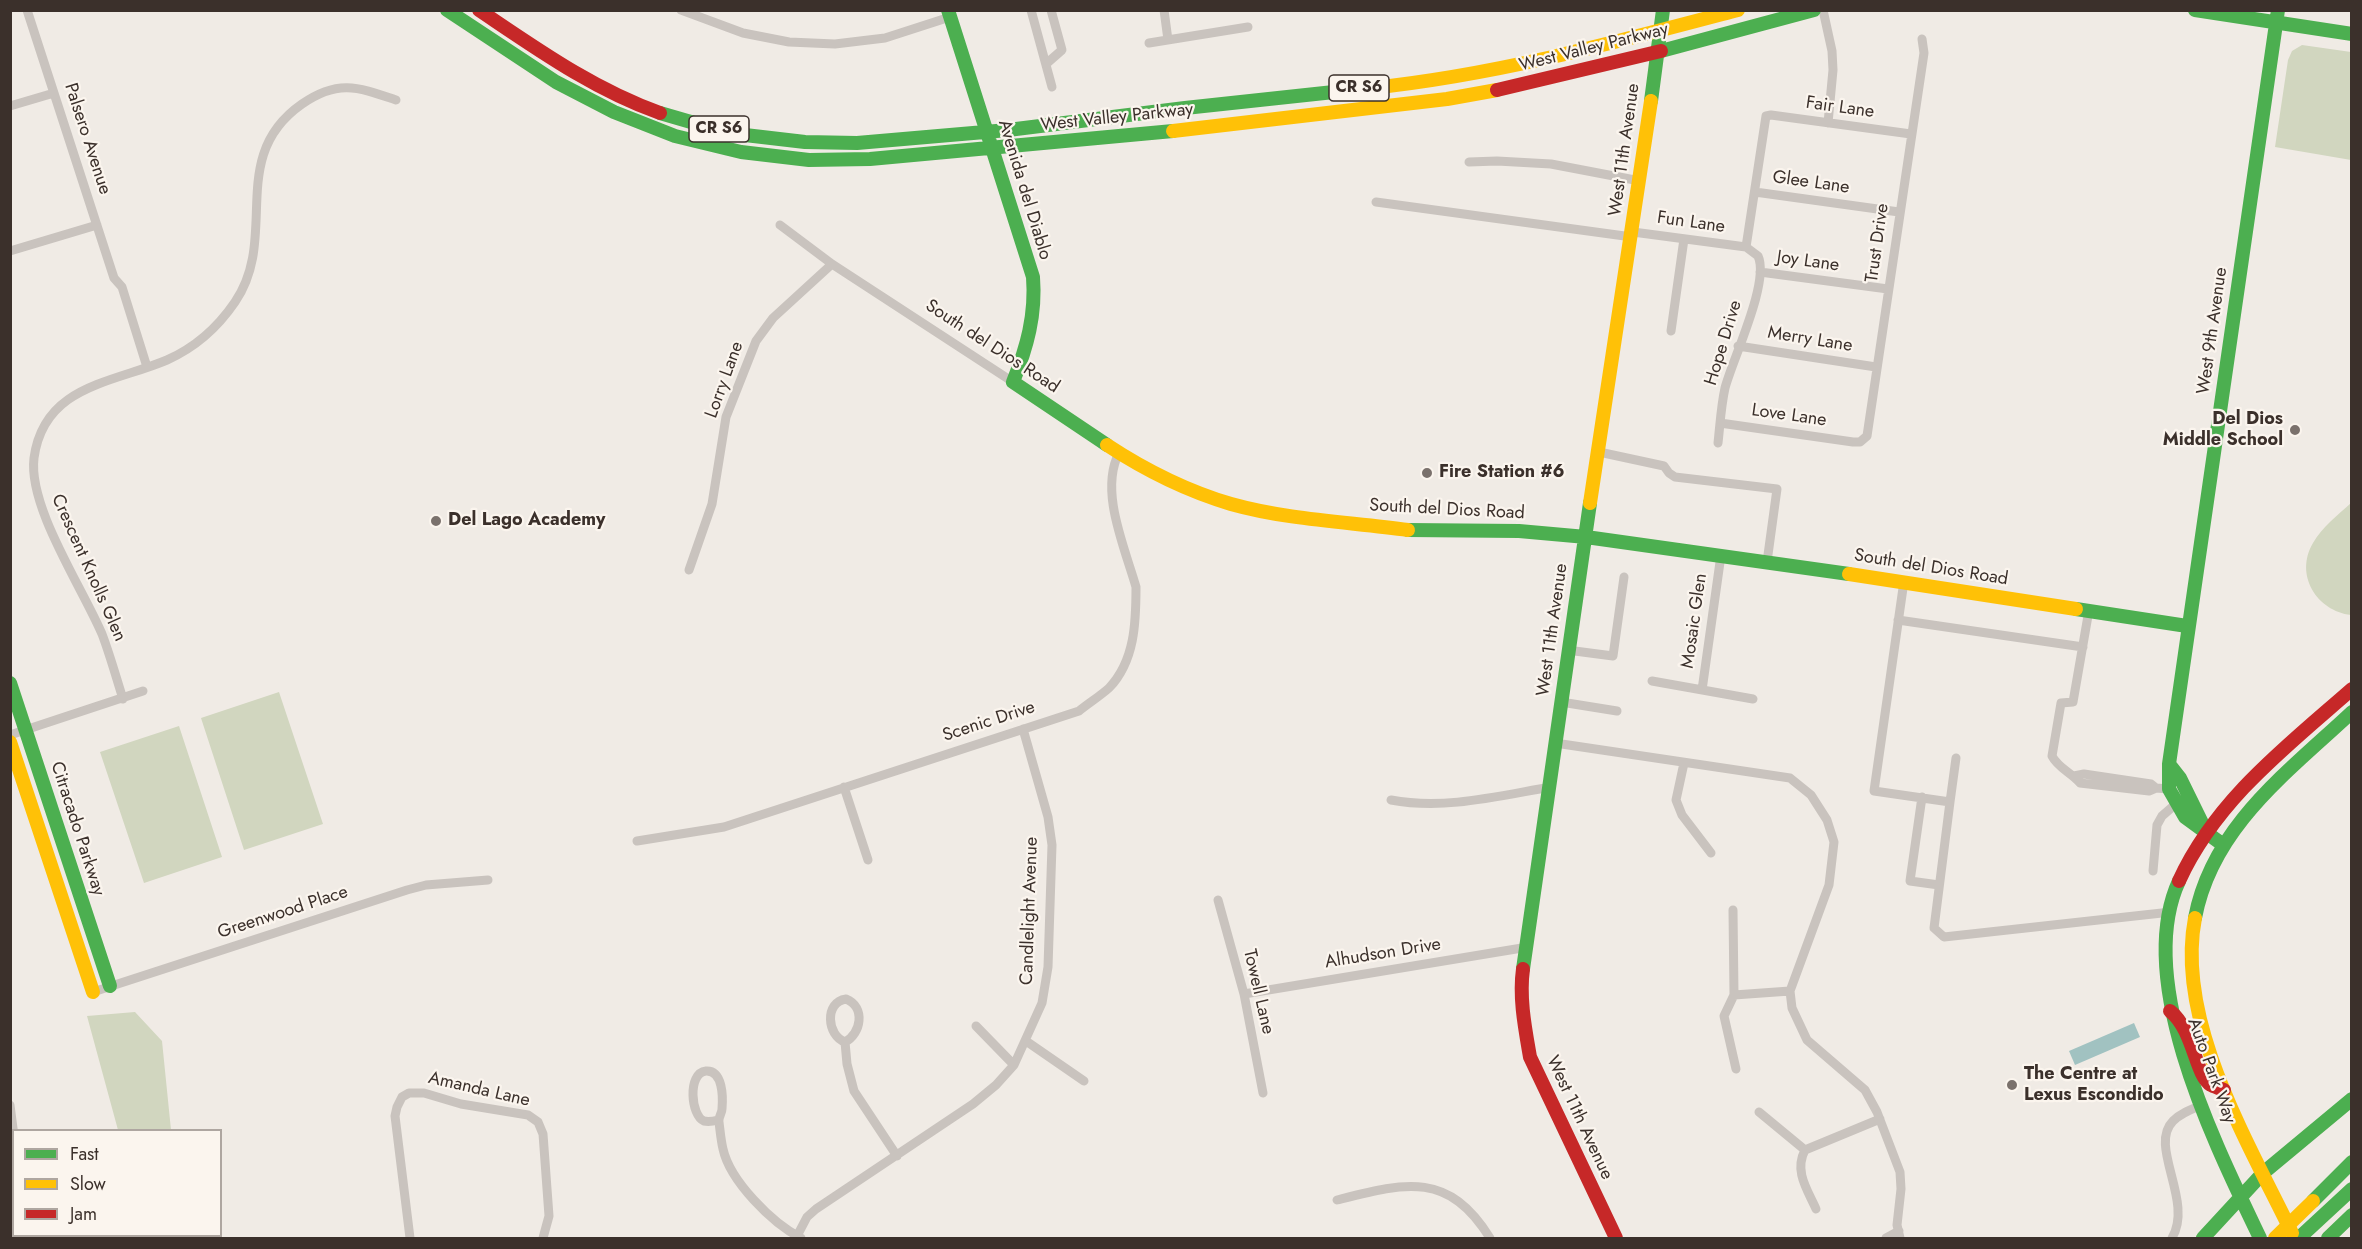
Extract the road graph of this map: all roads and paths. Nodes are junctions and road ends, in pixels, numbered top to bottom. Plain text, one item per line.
1 (27, 10) edge
2 (447, 10) edge
3 (479, 10) edge
4 (681, 10) edge
5 (1030, 10) edge
6 (1051, 10) edge
7 (1164, 10) edge
8 (1663, 10) edge
9 (1738, 10) edge
10 (1814, 10) edge
11 (1823, 10) edge
12 (2195, 10) edge
13 (949, 14) edge
14 (2277, 17) edge
15 (1248, 27) dead end
16 (1659, 31) junction
17 (2352, 34) edge
18 (1923, 39) dead end
19 (1168, 40) junction
20 (1149, 43) dead end
21 (1657, 51) junction
22 (1046, 64) junction
23 (1052, 87) dead end
24 (54, 93) junction
25 (396, 100) dead end
26 (10, 106) edge
27 (1828, 123) junction
28 (987, 130) junction
29 (1911, 134) junction
30 (993, 149) junction
31 (1469, 162) dead end
32 (1641, 182) junction
33 (1755, 192) junction
34 (1376, 202) dead end
35 (1899, 212) junction
36 (97, 225) junction
37 (780, 225) dead end
38 (1632, 234) junction
39 (1684, 239) junction
40 (1746, 247) junction
41 (10, 251) edge
42 (832, 264) junction
43 (1760, 272) junction
44 (1888, 289) junction
45 (1671, 331) dead end
46 (1738, 346) junction
47 (147, 367) junction
48 (1876, 367) junction
49 (1013, 382) junction
50 (1720, 423) junction
51 (1853, 442) joint
52 (1718, 444) dead end
53 (1599, 452) junction
54 (1119, 453) junction
55 (1586, 537) junction
56 (1721, 555) junction
57 (1767, 562) junction
58 (689, 570) dead end
59 (1624, 577) dead end
60 (1904, 581) junction
61 (2089, 610) junction
62 (1898, 620) junction
63 (2187, 626) junction
64 (2083, 647) junction
65 (1567, 650) junction
66 (1652, 681) dead end
67 (10, 683) edge
68 (2352, 689) edge
69 (1702, 690) junction
70 (143, 691) dead end
71 (123, 699) junction
72 (1753, 699) dead end
73 (1561, 702) junction
74 (1617, 711) dead end
75 (2352, 712) edge
76 (1023, 729) junction
77 (25, 730) junction
78 (10, 735) edge
79 (10, 741) edge
80 (1556, 743) junction
81 (1956, 758) dead end
82 (1684, 762) junction
83 (2169, 764) junction
84 (844, 787) junction
85 (1551, 788) junction
86 (2162, 788) junction
87 (1922, 798) junction
88 (1391, 800) dead end
89 (1950, 801) junction
90 (2177, 803) junction
91 (2207, 833) junction
92 (637, 841) dead end
93 (2222, 844) junction
94 (1711, 853) dead end
95 (868, 860) dead end
96 (2152, 871) dead end
97 (488, 880) dead end
98 (1939, 885) junction
99 (1218, 900) dead end
100 (1733, 910) dead end
101 (2171, 912) junction
102 (1528, 947) junction
103 (110, 987) junction
104 (1790, 991) junction
105 (93, 992) joint
106 (1244, 994) junction
107 (1734, 995) junction
108 (2170, 1011) junction
109 (976, 1026) dead end
110 (1026, 1041) junction
111 (845, 1042) junction
112 (1014, 1065) junction
113 (1736, 1069) dead end
114 (1084, 1081) dead end
115 (2224, 1090) junction
116 (1263, 1093) dead end
117 (2352, 1099) edge
118 (10, 1105) edge
119 (2202, 1105) junction
120 (1759, 1112) dead end
121 (1880, 1119) junction
122 (718, 1120) junction
123 (13, 1129) edge
124 (1805, 1150) junction
125 (897, 1156) junction
126 (2352, 1162) edge
127 (2263, 1173) junction
128 (2352, 1189) edge
129 (2240, 1197) junction
130 (1337, 1200) dead end
131 (1816, 1209) dead end
132 (2352, 1215) edge
133 (1900, 1235) edge
134 (799, 1238) edge
135 (410, 1239) edge
136 (543, 1239) edge
137 (1490, 1239) edge
138 (1616, 1239) edge
139 (1886, 1239) edge
140 (2172, 1239) edge
141 (2203, 1239) edge
142 (2260, 1239) edge
143 (2275, 1239) edge
144 (2294, 1239) edge
145 (2299, 1239) edge
146 (2328, 1239) edge

1 - 24 street, Palsero Avenue
2 - 30 main road, West Valley Parkway / CR S6
3 - 28 main road, West Valley Parkway / CR S6
4 - 13 street
5 - 22 street
6 - 22 street
7 - 19 street
8 - 16 main road, West 11th Avenue
9 - 16 main road, West Valley Parkway / CR S6
10 - 21 main road, West Valley Parkway / CR S6
11 - 27 street
12 - 14 main road
13 - 28 main road, Avenida del Diablo
14 - 17 main road
14 - 63 main road, West 9th Avenue
15 - 19 street
16 - 21 main road, West 11th Avenue
16 - 28 main road, West Valley Parkway / CR S6
18 - 29 street, Trust Drive
19 - 20 street
21 - 30 main road, West Valley Parkway / CR S6
21 - 32 main road, West 11th Avenue
22 - 23 street
24 - 26 street
24 - 36 street, Palsero Avenue
25 - 47 street, Crescent Knolls Glen
27 - 29 street, Fair Lane
27 - 33 street, Fair Lane
28 - 30 main road, Avenida del Diablo
29 - 35 street, Trust Drive
30 - 49 main road, Avenida del Diablo
31 - 32 street
32 - 38 main road, West 11th Avenue
33 - 35 street, Glee Lane
33 - 40 street
34 - 38 street, Fun Lane
35 - 44 street, Trust Drive
36 - 41 street
36 - 47 street, Palsero Avenue
37 - 42 street, South del Dios Road
38 - 39 street, Fun Lane
38 - 53 main road, West 11th Avenue
39 - 40 street, Fun Lane
39 - 45 street
40 - 43 street
42 - 49 street, South del Dios Road
42 - 58 street, Lorry Lane
43 - 44 street, Joy Lane
43 - 46 street, Hope Drive
44 - 48 street, Trust Drive
46 - 48 street, Merry Lane
46 - 50 street, Hope Drive
47 - 71 street, Crescent Knolls Glen
48 - 51 street, Trust Drive
49 - 54 main road, South del Dios Road
50 - 51 street, Love Lane
50 - 52 street, Hope Drive
53 - 55 main road, West 11th Avenue
53 - 57 street
54 - 55 main road, South del Dios Road
54 - 76 street, Scenic Drive
55 - 56 main road, South del Dios Road
55 - 65 main road, West 11th Avenue
56 - 57 main road, South del Dios Road
56 - 69 street, Mosaic Glen
57 - 60 main road, South del Dios Road
59 - 65 street
60 - 61 main road, South del Dios Road
60 - 62 street
61 - 63 main road, South del Dios Road
61 - 64 street
62 - 64 street
62 - 87 street
63 - 83 main road, West 9th Avenue
64 - 86 street
65 - 73 main road, West 11th Avenue
66 - 69 street, Mosaic Glen
67 - 77 main road, Citracado Parkway
68 - 91 main road, Auto Park Way
69 - 72 street, Mosaic Glen
70 - 71 street
71 - 77 street
73 - 74 street
73 - 80 main road, West 11th Avenue
75 - 93 main road, Auto Park Way
76 - 84 street, Scenic Drive
76 - 110 street, Candlelight Avenue
77 - 78 street
77 - 103 main road, Citracado Parkway
79 - 105 main road, Citracado Parkway
80 - 82 street
80 - 85 main road, West 11th Avenue
81 - 89 street
82 - 94 street
82 - 104 street
83 - 86 main road, West 9th Avenue
83 - 91 main road, West 9th Avenue
84 - 92 street, Scenic Drive
84 - 95 street
85 - 88 street
85 - 102 main road, West 11th Avenue
86 - 90 main road, West 9th Avenue
87 - 89 street
87 - 98 street
89 - 98 street
90 - 91 main road, West 9th Avenue
90 - 96 street
91 - 93 main road, West 9th Avenue
91 - 101 main road, Auto Park Way
93 - 115 main road, Auto Park Way
97 - 103 street, Greenwood Place
98 - 101 street
99 - 106 street, Towell Lane
100 - 107 street
101 - 108 main road, Auto Park Way
102 - 106 street, Alhudson Drive
102 - 138 main road, West 11th Avenue
103 - 105 street, Greenwood Place
104 - 107 street
104 - 121 street
106 - 116 street, Towell Lane
107 - 113 street
108 - 115 main road
108 - 119 main road, Auto Park Way
109 - 112 street
110 - 112 street, Candlelight Avenue
110 - 114 street
111 - 111 street
111 - 125 street
112 - 125 street, Candlelight Avenue
115 - 127 main road, Auto Park Way
117 - 127 main road
118 - 123 street
119 - 129 main road, Auto Park Way
119 - 140 street
120 - 124 street
121 - 124 street
121 - 133 street
122 - 122 street
122 - 134 street
124 - 131 street
125 - 134 street, Candlelight Avenue
126 - 143 main road, bridge
127 - 129 main road
127 - 144 main road, Auto Park Way
128 - 145 main road
129 - 141 main road
129 - 142 main road, Auto Park Way
130 - 137 street
132 - 146 main road
133 - 139 street
135 - 136 street, Amanda Lane

